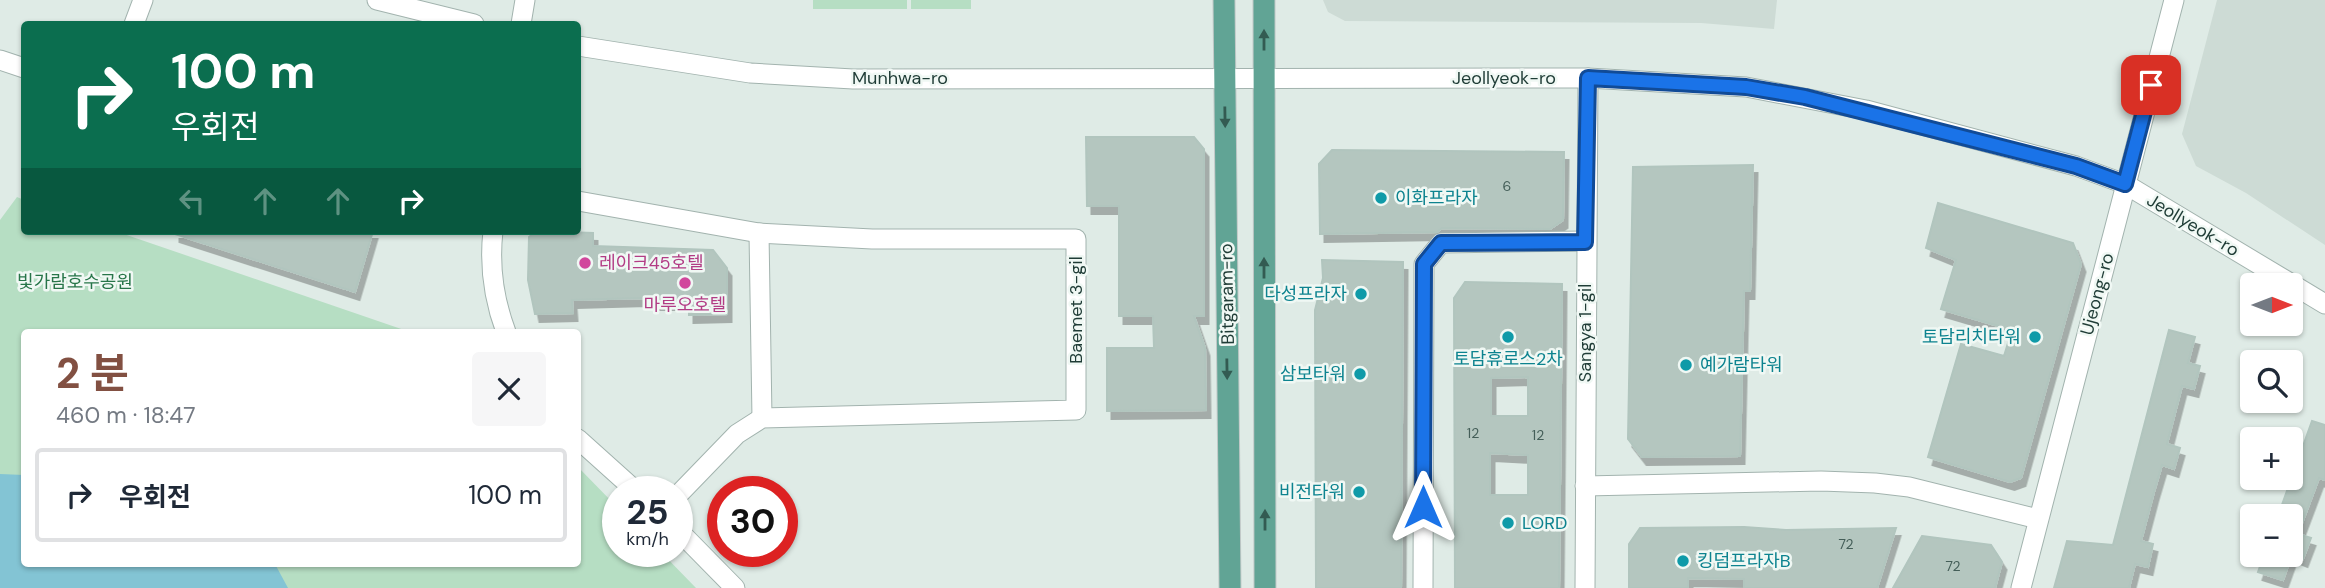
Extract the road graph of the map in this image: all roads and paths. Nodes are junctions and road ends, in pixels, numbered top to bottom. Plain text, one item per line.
1 (143, 0) edge
2 (377, 0) edge
3 (525, 0) edge
4 (1224, 0) edge
5 (1264, 0) edge
6 (2174, 0) edge
7 (135, 21) edge
8 (462, 21) edge
9 (522, 21) edge
10 (581, 46) edge
11 (0, 60) edge
12 (21, 67) edge
13 (1588, 78) junction
14 (1264, 79) junction
15 (1224, 80) junction
16 (2125, 184) junction
17 (581, 202) edge
18 (760, 233) junction
19 (493, 235) edge
20 (1585, 242) junction
21 (2325, 304) edge
22 (505, 329) edge
23 (762, 418) junction
24 (581, 442) edge
25 (619, 476) edge
26 (693, 480) edge
27 (1585, 486) junction
28 (2038, 519) junction
29 (693, 545) edge
30 (735, 588) edge
31 (1230, 588) edge
32 (1265, 588) edge
33 (1423, 588) edge
34 (1585, 588) edge
35 (2021, 588) edge

1 - 7 street
2 - 8 street
3 - 9 street
4 - 15 main road, Bitgaram-ro
14 -> 5 main road, Bitgaram-ro
6 - 16 street, Ujeong-ro
10 - 15 street, Munhwa-ro
11 - 12 street
13 - 14 street, Jeollyeok-ro
13 - 16 street, Jeollyeok-ro
13 - 20 street, Sangya 1-gil
14 - 15 street, Jeollyeok-ro
32 -> 14 main road, Bitgaram-ro
15 -> 31 main road, Bitgaram-ro
16 - 21 street, Jeollyeok-ro
16 - 28 street, Ujeong-ro
17 - 18 street, Baemet 3-gil
18 - 23 street
18 - 23 street, Baemet 3-gil
19 - 22 street
20 - 27 street, Sangya 1-gil
20 - 33 street
23 - 26 street
24 - 25 street
27 - 28 street
27 - 34 street, Sangya 1-gil
28 - 35 street, Ujeong-ro
29 - 30 street

